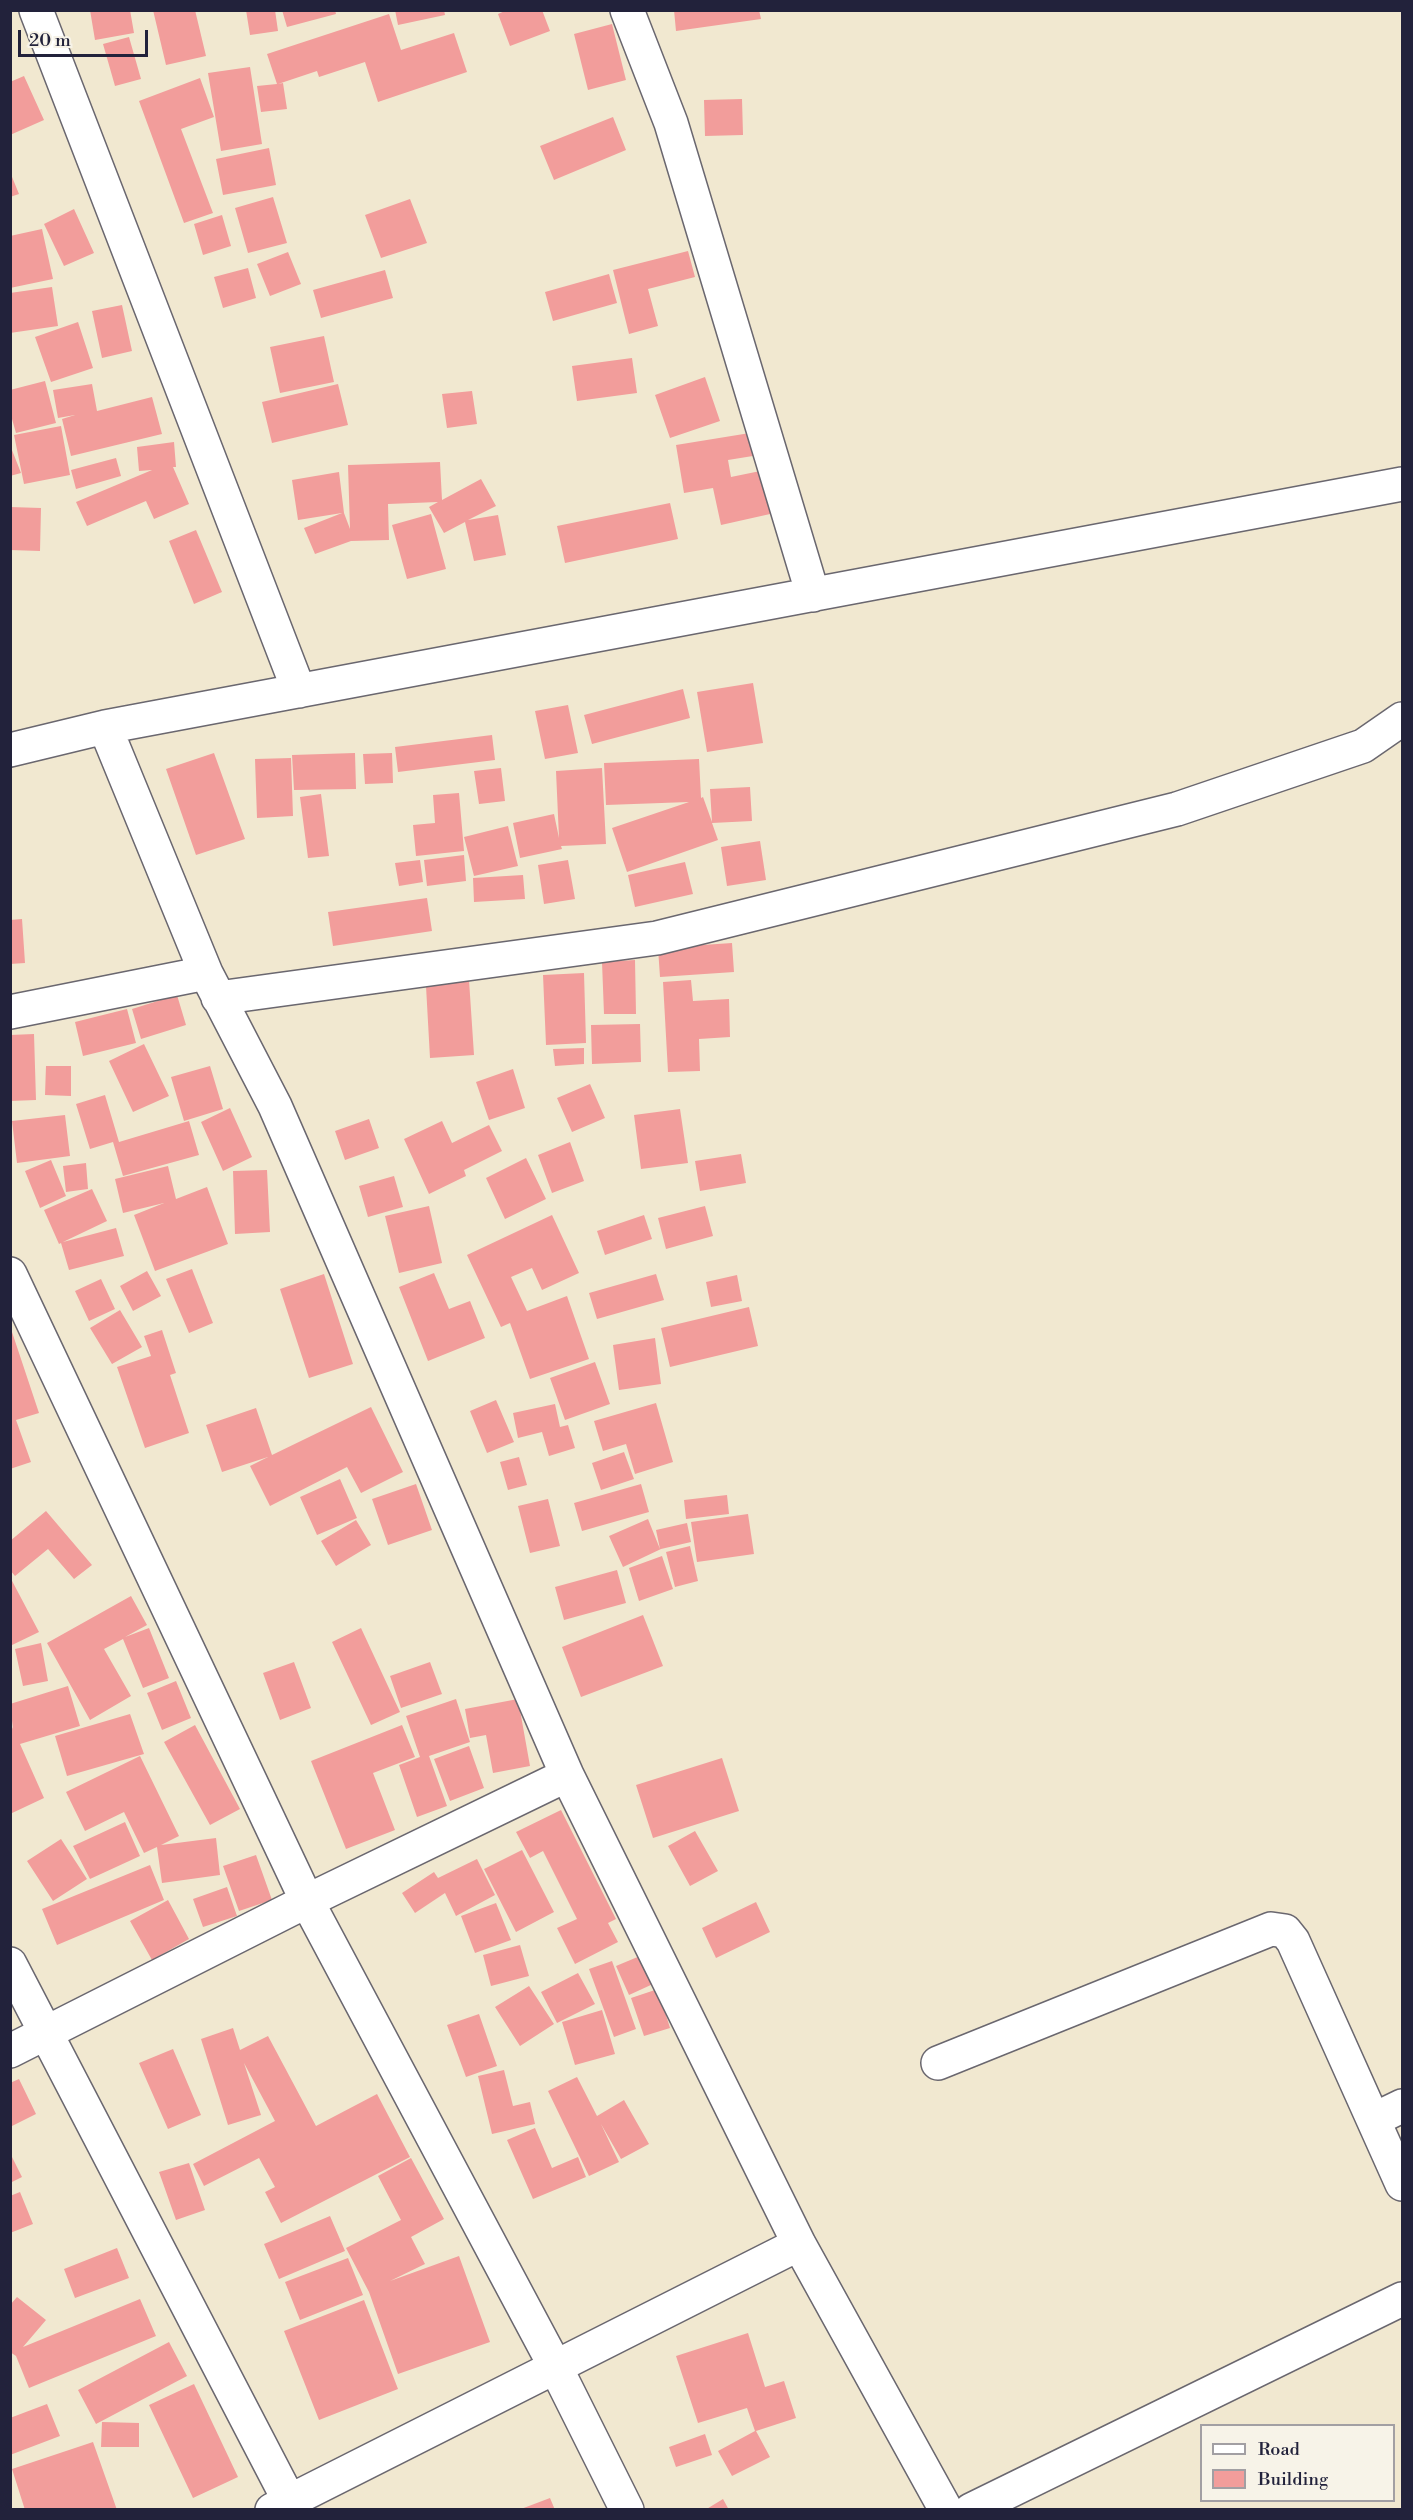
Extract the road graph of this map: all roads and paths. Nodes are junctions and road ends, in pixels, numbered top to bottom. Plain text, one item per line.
1 (36, 10) edge
2 (627, 10) edge
3 (1402, 484) edge
4 (813, 595) junction
5 (299, 691) junction
6 (1402, 719) edge
7 (105, 727) junction
8 (12, 747) edge
9 (212, 986) junction
10 (10, 1012) edge
11 (10, 1274) edge
12 (567, 1775) junction
13 (306, 1901) junction
14 (10, 1964) edge
15 (45, 2033) junction
16 (10, 2051) edge
17 (938, 2063) dead end
18 (1389, 2113) edge
19 (1402, 2184) edge
20 (799, 2244) junction
21 (1402, 2299) edge
22 (555, 2366) junction
23 (285, 2507) edge
24 (627, 2510) edge
25 (946, 2510) edge
26 (971, 2510) edge

1 - 5 street
2 - 4 street
3 - 4 street
4 - 5 street
5 - 7 street
6 - 9 street
7 - 8 street
7 - 9 street
9 - 10 street
9 - 12 street
11 - 13 street
12 - 13 street
12 - 20 street
13 - 15 street
13 - 22 street
14 - 15 street
15 - 16 street
15 - 23 street
17 - 18 street
18 - 19 street
20 - 22 street
20 - 25 street
21 - 26 street
22 - 23 street
22 - 24 street

